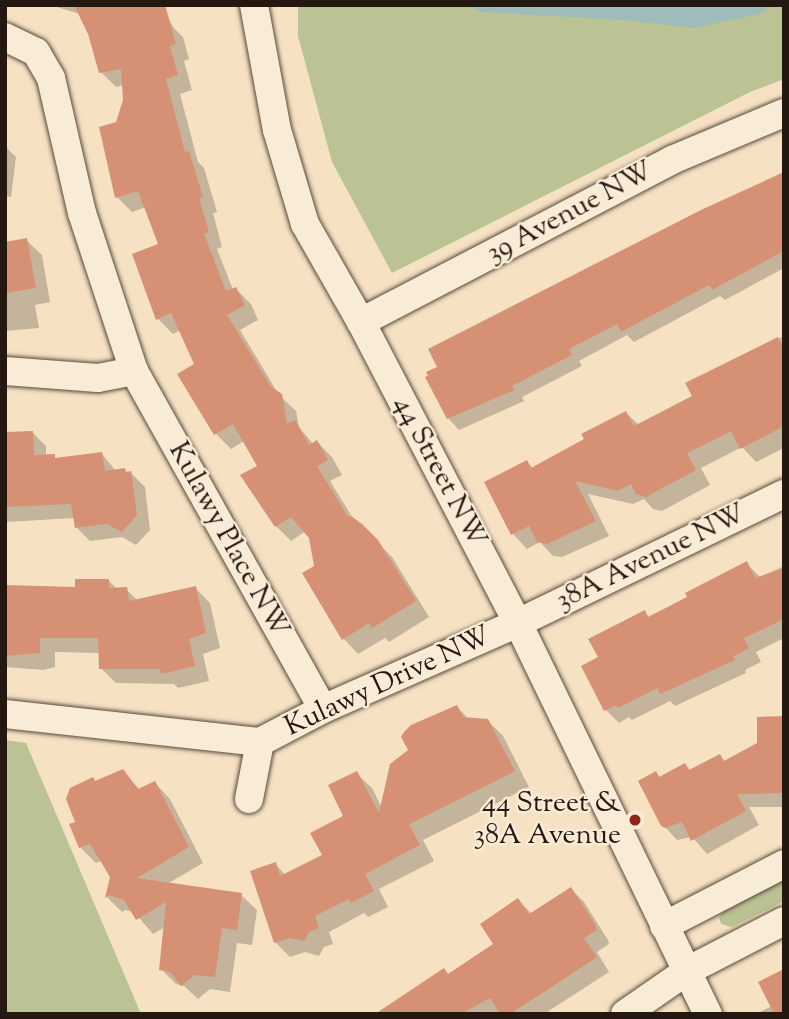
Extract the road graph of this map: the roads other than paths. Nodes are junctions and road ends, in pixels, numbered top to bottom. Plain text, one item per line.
1 (254, 5) edge
2 (5, 37) edge
3 (784, 113) edge
4 (360, 322) junction
5 (5, 371) edge
6 (134, 371) junction
7 (784, 494) edge
8 (517, 623) junction
9 (323, 709) junction
10 (5, 714) edge
11 (260, 742) junction
12 (249, 799) dead end
13 (784, 864) edge
14 (784, 921) edge
15 (664, 926) junction
16 (687, 971) junction
17 (625, 1014) edge
18 (708, 1014) edge

1 - 4 street, 44 Street NW
2 - 6 street, Kulawy Place NW
3 - 4 street, 39 Avenue NW
4 - 8 street, 44 Street NW
5 - 6 street
6 - 9 street, Kulawy Place NW
7 - 8 street, 38A Avenue NW
8 - 9 street, Kulawy Drive NW
8 - 15 street, 44 Street NW
9 - 11 street, Kulawy Drive NW
10 - 11 street, Kulawy Drive NW
11 - 12 street, Kulawy Drive NW
13 - 15 street
14 - 16 street
15 - 16 street, 44 Street NW
16 - 17 street
16 - 18 street, 44 Street NW

